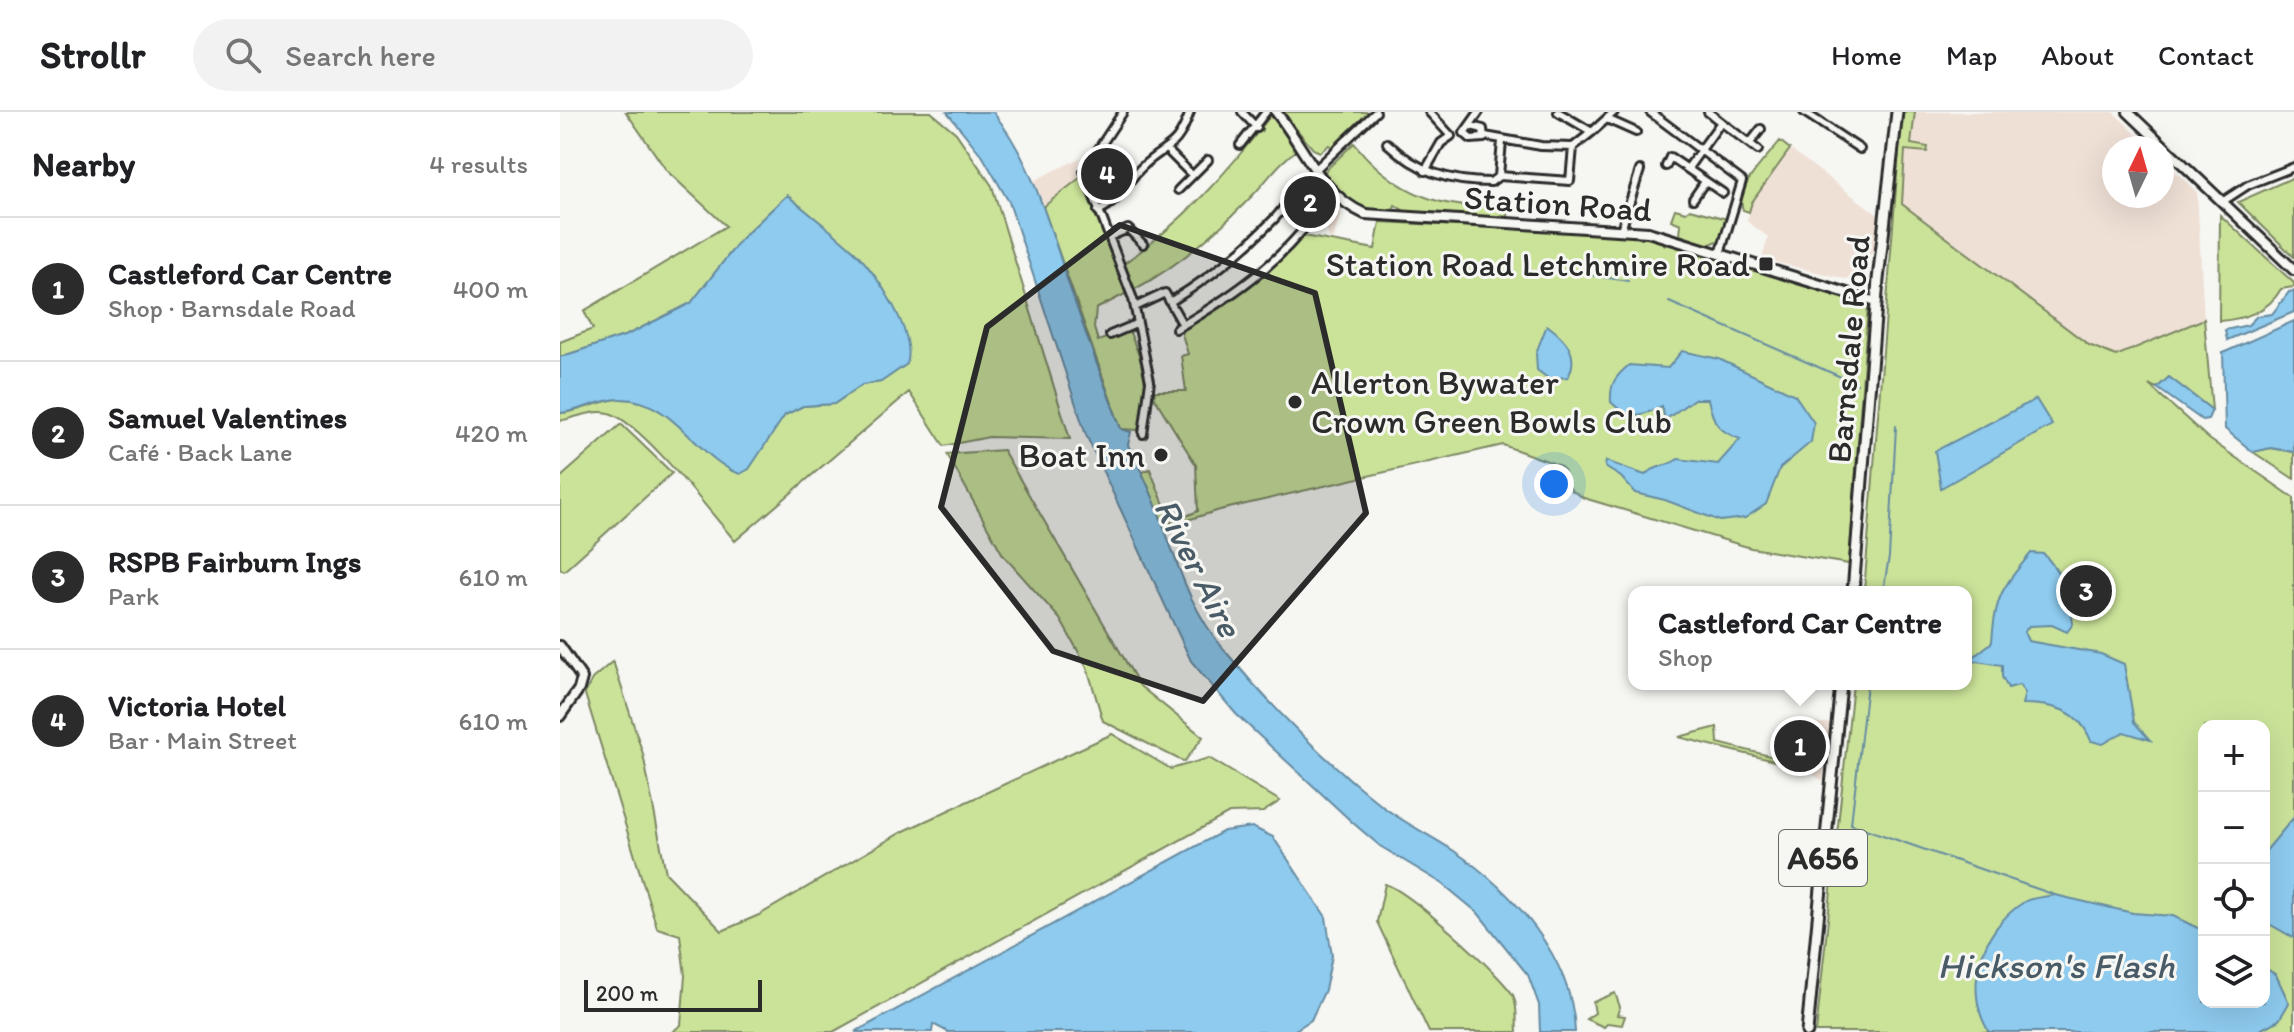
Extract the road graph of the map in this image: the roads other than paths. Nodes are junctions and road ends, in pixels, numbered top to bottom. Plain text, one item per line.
1 (1123, 112) edge
2 (1190, 112) edge
3 (1242, 112) edge
4 (1266, 112) edge
5 (1276, 112) edge
6 (1376, 112) edge
7 (1429, 112) edge
8 (1479, 112) edge
9 (1558, 112) edge
10 (1614, 112) edge
11 (1650, 112) edge
12 (1708, 112) edge
13 (1804, 112) edge
14 (1897, 112) edge
15 (2128, 112) edge
16 (1609, 120) junction
17 (1721, 122) junction
18 (1820, 123) junction
19 (1471, 126) junction
20 (1257, 128) junction
21 (1761, 129) dead end
22 (1592, 132) junction
23 (1636, 132) dead end
24 (1464, 133) junction
25 (1814, 133) dead end
26 (1451, 136) junction
27 (1485, 136) junction
28 (1502, 141) junction
29 (1387, 143) dead end
30 (1750, 143) junction
31 (1240, 145) dead end
32 (1573, 147) junction
33 (1701, 148) junction
34 (1860, 149) dead end
35 (1167, 150) junction
36 (1758, 150) dead end
37 (1208, 160) dead end
38 (1666, 166) dead end
39 (2294, 167) edge
40 (1688, 168) junction
41 (1640, 170) dead end
42 (1315, 171) junction
43 (1425, 171) junction
44 (1192, 175) junction
45 (1499, 176) junction
46 (1704, 183) junction
47 (1178, 190) dead end
48 (1330, 192) junction
49 (1723, 193) dead end
50 (1693, 199) dead end
51 (2222, 202) junction
52 (1098, 211) junction
53 (1621, 230) junction
54 (1109, 237) junction
55 (1143, 244) dead end
56 (1720, 254) junction
57 (2294, 270) edge
58 (1170, 302) junction
59 (1876, 302) junction
60 (1135, 307) junction
61 (1136, 324) junction
62 (1183, 325) junction
63 (1176, 329) dead end
64 (1110, 335) dead end
65 (1143, 434) dead end
66 (1853, 586) edge
67 (560, 646) edge
68 (1840, 690) edge
69 (560, 716) edge
70 (1807, 1032) edge

1 - 52 street
2 - 35 street
3 - 20 street
4 - 20 street
5 - 42 street, Station Road
6 - 42 street
7 - 26 street
8 - 19 street
9 - 22 street
10 - 16 street
11 - 33 street
12 - 17 street
13 - 18 street
14 - 59 main road, Barnsdale Road
15 - 51 street
16 - 22 street
16 - 23 street
17 - 30 street
17 - 33 street
18 - 25 street
18 - 34 street
19 - 24 street
19 - 27 street
20 - 31 street
21 - 30 street
22 - 32 street
24 - 26 street
24 - 27 street
26 - 43 street
27 - 28 street
28 - 32 street
28 - 45 street
29 - 43 street
30 - 36 street
32 - 45 street
33 - 40 street
33 - 56 street
35 - 44 street
35 - 52 street
37 - 44 street
38 - 40 street
39 - 51 street
40 - 46 street
41 - 53 street
42 - 48 street, Station Road
42 - 58 street
43 - 45 street
44 - 47 street
46 - 49 street
46 - 50 street
48 - 53 street, Station Road
48 - 62 street
51 - 57 street
52 - 54 street
53 - 56 street, Station Road
54 - 55 street
54 - 60 street
56 - 59 street, Station Road
58 - 60 street
58 - 62 street
59 - 66 main road, Barnsdale Road
60 - 61 street
61 - 64 street
61 - 65 street
62 - 63 street
67 - 69 street
68 - 70 main road, A656

